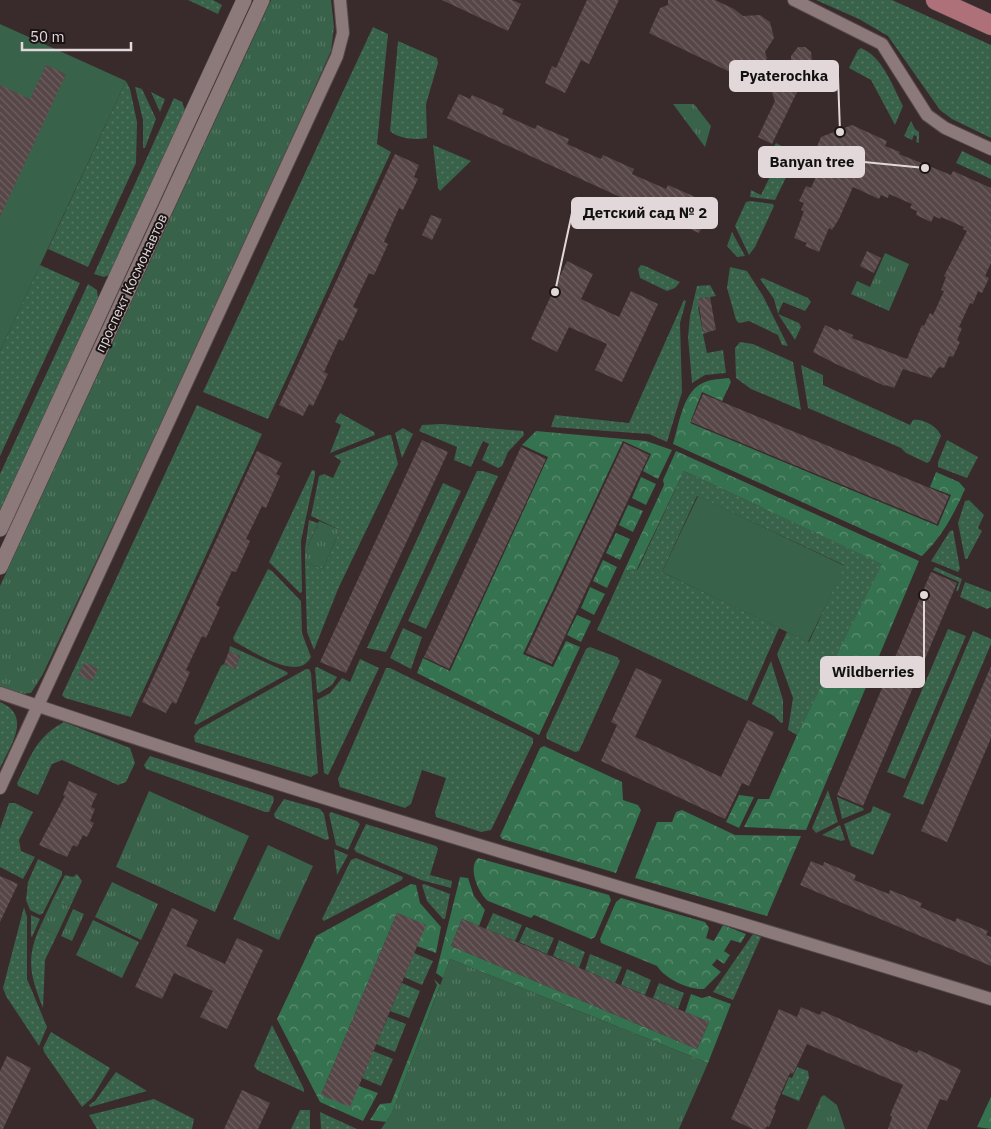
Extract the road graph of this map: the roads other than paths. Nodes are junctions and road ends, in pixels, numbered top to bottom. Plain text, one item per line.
1 (244, 0) edge
2 (262, 0) edge
3 (340, 0) edge
4 (794, 0) edge
5 (936, 0) edge
6 (991, 25) edge
7 (991, 149) edge
8 (0, 529) edge
9 (0, 567) edge
10 (0, 693) edge
11 (37, 706) junction
12 (0, 788) edge
13 (991, 999) edge

1 - 8 street, проспект Космонавтов
2 - 9 street, проспект Космонавтов
3 - 11 street
4 - 7 street
5 - 6 main road
10 - 11 street
11 - 12 street
11 - 13 street

